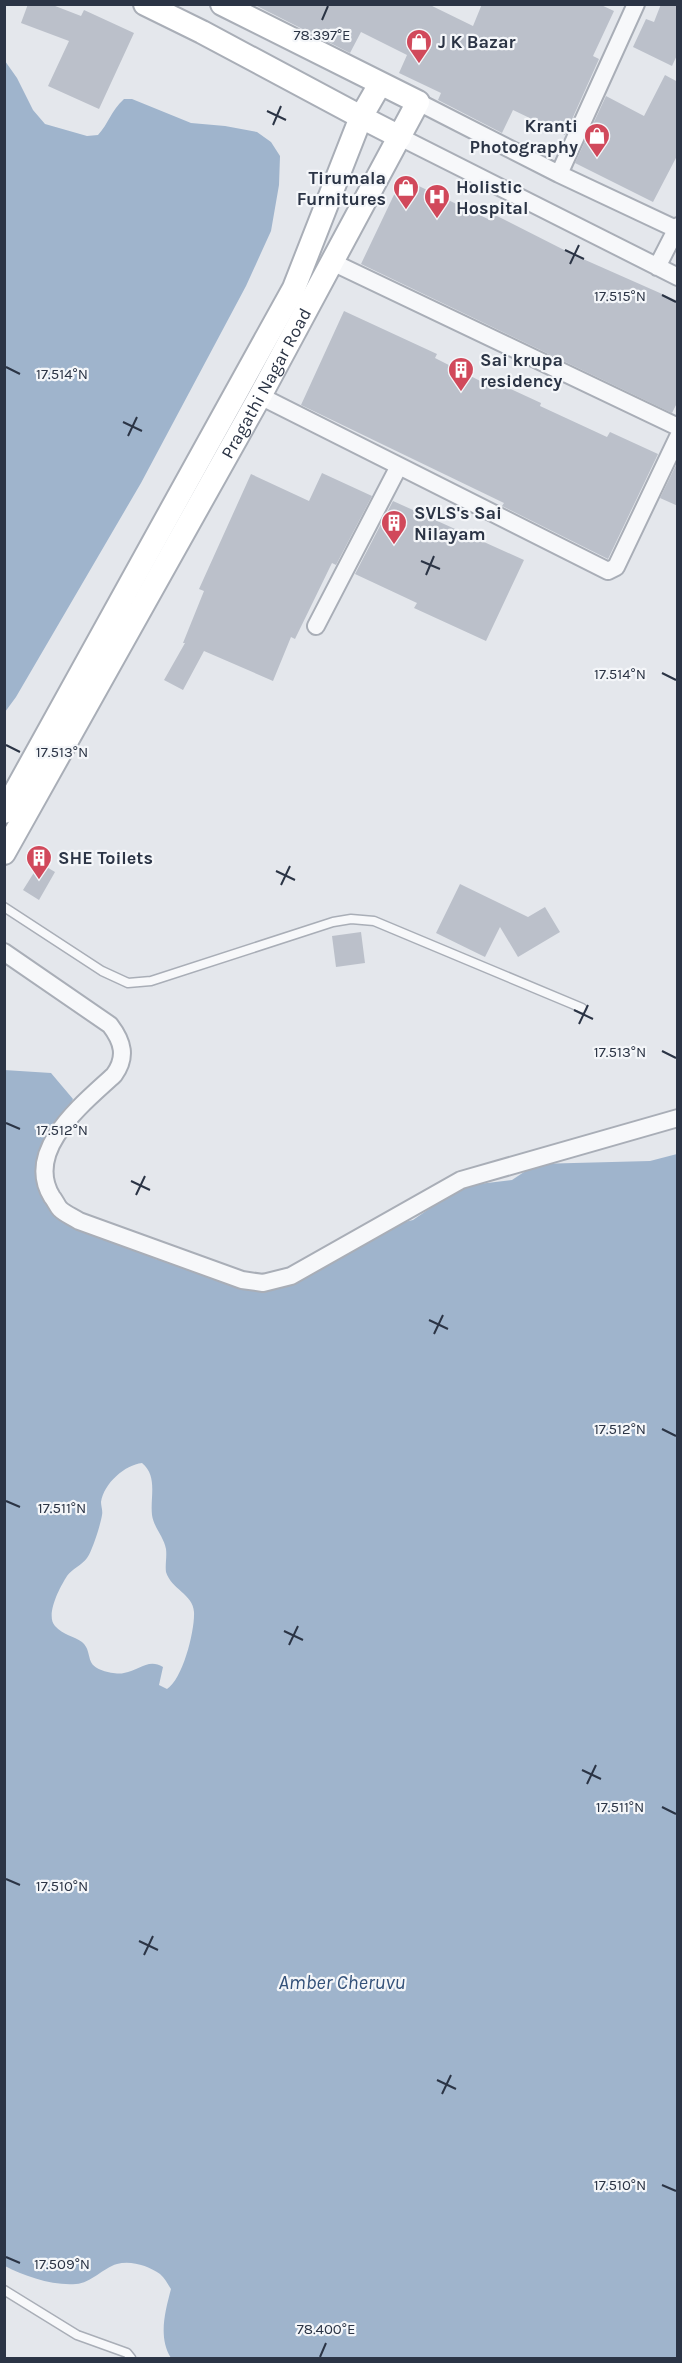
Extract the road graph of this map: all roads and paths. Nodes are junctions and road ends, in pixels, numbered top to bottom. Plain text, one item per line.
1 (145, 4) edge
2 (634, 5) edge
3 (226, 6) edge
4 (380, 84) junction
5 (418, 102) junction
6 (361, 117) junction
7 (400, 137) junction
8 (559, 174) junction
9 (677, 228) edge
10 (332, 262) junction
11 (657, 267) junction
12 (678, 277) edge
13 (260, 396) junction
14 (678, 427) edge
15 (678, 437) edge
16 (399, 466) junction
17 (316, 627) dead end
18 (4, 812) edge
19 (4, 853) edge
20 (4, 907) edge
21 (4, 952) edge
22 (582, 1008) dead end
23 (678, 1118) edge
24 (4, 2290) edge
25 (130, 2358) edge

1 - 6 main road
2 - 8 street
3 - 4 main road
4 - 5 main road
4 - 6 main road, Pragathi Nagar Road
5 - 7 main road, Pragathi Nagar Road
5 - 8 street
6 - 7 main road
6 - 18 main road, Pragathi Nagar Road
7 - 10 main road, Pragathi Nagar Road
7 - 11 street
8 - 9 street
9 - 11 street
10 - 13 main road, Pragathi Nagar Road
10 - 14 street
11 - 12 street
13 - 16 street
13 - 19 main road, Pragathi Nagar Road
15 - 16 street
16 - 17 street
20 - 22 lane
21 - 23 street
24 - 25 lane

